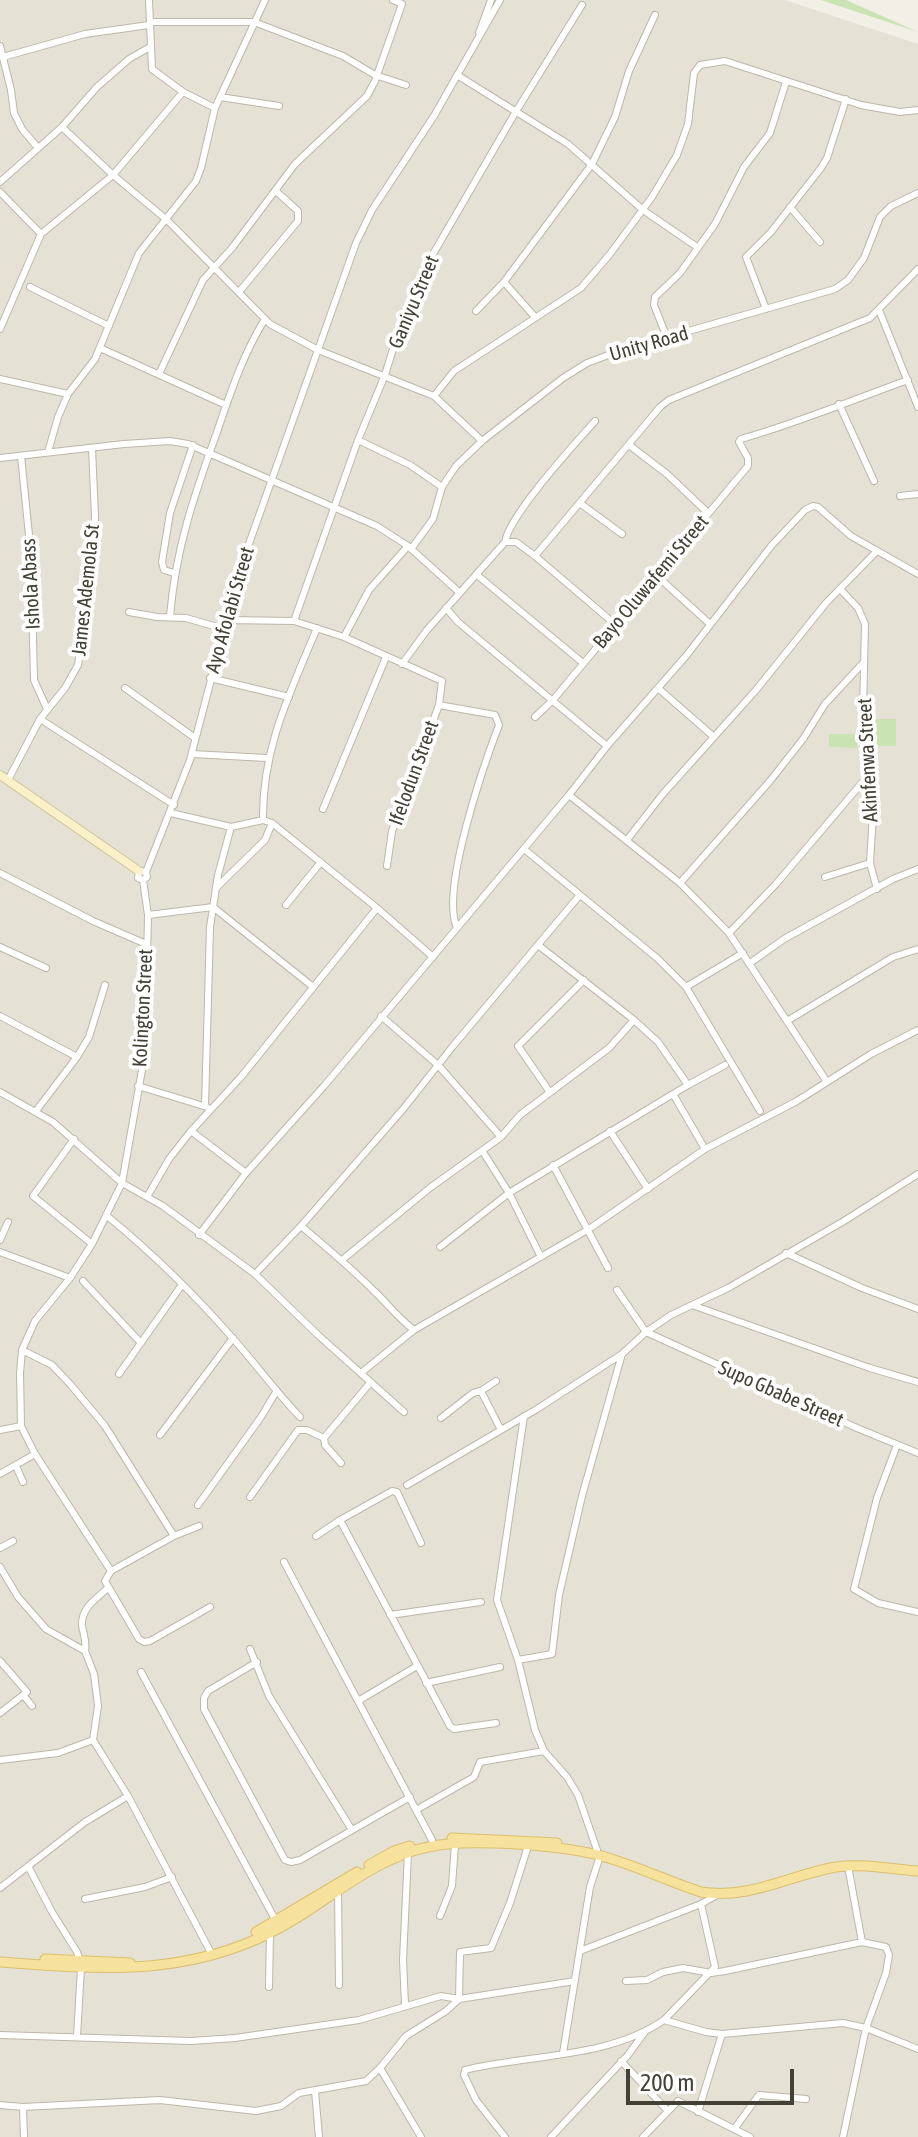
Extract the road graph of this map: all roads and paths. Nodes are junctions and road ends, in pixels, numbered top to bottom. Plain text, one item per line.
1 (149, 0) edge
2 (265, 0) edge
3 (393, 0) edge
4 (491, 0) edge
5 (500, 0) edge
6 (582, 5) dead end
7 (655, 15) dead end
8 (254, 22) junction
9 (149, 24) junction
10 (0, 46) edge
11 (150, 47) junction
12 (471, 51) junction
13 (3, 57) junction
14 (375, 75) junction
15 (457, 75) junction
16 (786, 82) junction
17 (406, 85) dead end
18 (183, 92) junction
19 (220, 97) junction
20 (846, 99) junction
21 (279, 106) dead end
22 (215, 108) junction
23 (918, 110) edge
24 (515, 113) junction
25 (62, 127) junction
26 (38, 148) junction
27 (592, 164) junction
28 (0, 168) edge
29 (8, 174) junction
30 (113, 175) junction
31 (0, 182) edge
32 (0, 192) edge
33 (277, 192) junction
34 (918, 193) edge
35 (790, 207) junction
36 (643, 210) junction
37 (167, 220) junction
38 (41, 234) junction
39 (820, 242) dead end
40 (697, 247) junction
41 (215, 268) junction
42 (918, 269) edge
43 (504, 282) junction
44 (30, 287) dead end
45 (239, 292) junction
46 (766, 309) junction
47 (879, 310) junction
48 (476, 311) dead end
49 (534, 316) junction
50 (265, 319) junction
51 (109, 326) junction
52 (0, 329) edge
53 (667, 338) junction
54 (100, 348) junction
55 (318, 350) junction
56 (159, 374) junction
57 (385, 375) junction
58 (0, 379) edge
59 (908, 380) junction
60 (68, 394) junction
61 (434, 396) junction
62 (839, 404) junction
63 (226, 405) junction
64 (918, 407) edge
65 (595, 421) dead end
66 (358, 440) junction
67 (482, 441) junction
68 (193, 445) junction
69 (629, 445) junction
70 (92, 448) junction
71 (48, 452) junction
72 (210, 452) junction
73 (21, 456) junction
74 (0, 458) edge
75 (272, 479) junction
76 (874, 481) dead end
77 (442, 487) junction
78 (918, 494) edge
79 (900, 496) dead end
80 (581, 504) junction
81 (335, 507) junction
82 (708, 513) junction
83 (622, 534) dead end
84 (505, 542) junction
85 (410, 547) junction
86 (876, 552) junction
87 (535, 556) junction
88 (174, 573) junction
89 (918, 574) edge
90 (477, 575) junction
91 (657, 576) junction
92 (841, 590) junction
93 (460, 593) junction
94 (446, 608) junction
95 (129, 612) dead end
96 (170, 616) junction
97 (227, 620) junction
98 (294, 621) junction
99 (710, 624) junction
100 (616, 625) junction
101 (317, 628) junction
102 (224, 629) junction
103 (344, 637) junction
104 (386, 657) junction
105 (865, 661) junction
106 (583, 663) junction
107 (402, 664) junction
108 (210, 678) junction
109 (125, 688) dead end
110 (659, 689) junction
111 (289, 697) junction
112 (553, 700) junction
113 (439, 705) junction
114 (47, 709) junction
115 (535, 717) dead end
116 (40, 719) junction
117 (714, 737) junction
118 (195, 738) junction
119 (607, 746) junction
120 (192, 754) junction
121 (267, 758) junction
122 (4, 778) edge
123 (866, 778) junction
124 (569, 795) junction
125 (172, 809) junction
126 (323, 809) dead end
127 (263, 820) junction
128 (272, 823) junction
129 (231, 827) junction
130 (627, 840) junction
131 (524, 849) junction
132 (321, 862) junction
133 (870, 863) junction
134 (387, 866) dead end
135 (918, 869) edge
136 (0, 873) edge
137 (143, 874) junction
138 (825, 877) dead end
139 (680, 883) junction
140 (216, 888) junction
141 (877, 889) junction
142 (579, 896) junction
143 (286, 905) dead end
144 (213, 907) junction
145 (377, 908) junction
146 (148, 915) junction
147 (457, 928) junction
148 (729, 933) junction
149 (146, 944) junction
150 (538, 945) junction
151 (0, 947) edge
152 (918, 949) edge
153 (743, 953) junction
154 (433, 957) junction
155 (750, 963) junction
156 (46, 968) dead end
157 (584, 980) junction
158 (105, 985) dead end
159 (312, 986) junction
160 (686, 987) junction
161 (0, 1016) edge
162 (381, 1016) junction
163 (634, 1020) junction
164 (787, 1021) junction
165 (918, 1030) edge
166 (77, 1057) junction
167 (438, 1065) junction
168 (725, 1065) dead end
169 (827, 1082) junction
170 (688, 1085) junction
171 (138, 1086) junction
172 (549, 1091) junction
173 (0, 1093) edge
174 (673, 1094) junction
175 (208, 1107) junction
176 (36, 1111) junction
177 (760, 1111) dead end
178 (191, 1131) junction
179 (610, 1131) junction
180 (501, 1137) junction
181 (74, 1139) junction
182 (705, 1149) junction
183 (483, 1152) junction
184 (553, 1165) junction
185 (246, 1173) junction
186 (918, 1174) edge
187 (122, 1183) junction
188 (648, 1189) junction
189 (509, 1193) junction
190 (147, 1197) junction
191 (106, 1215) junction
192 (8, 1222) dead end
193 (301, 1226) junction
194 (589, 1229) junction
195 (199, 1235) junction
196 (0, 1240) edge
197 (92, 1244) junction
198 (440, 1247) dead end
199 (0, 1252) edge
200 (786, 1253) junction
201 (541, 1257) junction
202 (342, 1260) junction
203 (608, 1268) dead end
204 (255, 1274) junction
205 (70, 1278) junction
206 (83, 1281) dead end
207 (181, 1286) junction
208 (617, 1290) dead end
209 (692, 1305) junction
210 (918, 1309) edge
211 (414, 1330) junction
212 (646, 1332) junction
213 (233, 1338) junction
214 (141, 1343) junction
215 (22, 1350) junction
216 (622, 1354) junction
217 (361, 1373) junction
218 (119, 1374) dead end
219 (496, 1381) dead end
220 (918, 1382) edge
221 (370, 1383) junction
222 (481, 1391) junction
223 (276, 1392) junction
224 (404, 1412) dead end
225 (524, 1416) junction
226 (300, 1417) dead end
227 (441, 1418) dead end
228 (21, 1426) junction
229 (0, 1430) edge
230 (501, 1430) junction
231 (160, 1435) dead end
232 (324, 1438) junction
233 (897, 1445) junction
234 (918, 1453) edge
235 (35, 1454) junction
236 (341, 1463) dead end
237 (16, 1466) junction
238 (0, 1474) edge
239 (23, 1482) dead end
240 (407, 1485) dead end
241 (250, 1497) dead end
242 (198, 1505) dead end
243 (340, 1520) junction
244 (199, 1526) dead end
245 (174, 1536) junction
246 (316, 1536) dead end
247 (13, 1541) dead end
248 (421, 1543) dead end
249 (0, 1548) edge
250 (284, 1562) dead end
251 (0, 1567) edge
252 (111, 1571) junction
253 (108, 1588) junction
254 (481, 1602) dead end
255 (210, 1607) dead end
256 (918, 1612) edge
257 (390, 1615) junction
258 (250, 1649) dead end
259 (85, 1651) junction
260 (518, 1660) junction
261 (0, 1661) edge
262 (257, 1662) junction
263 (417, 1666) junction
264 (500, 1667) dead end
265 (141, 1672) dead end
266 (426, 1683) junction
267 (24, 1696) junction
268 (358, 1701) junction
269 (32, 1706) dead end
270 (0, 1713) edge
271 (496, 1723) dead end
272 (93, 1740) junction
273 (544, 1751) junction
274 (1, 1759) edge
275 (128, 1796) junction
276 (410, 1797) junction
277 (416, 1810) junction
278 (352, 1830) junction
279 (432, 1840) junction
280 (455, 1844) junction
281 (528, 1846) junction
282 (409, 1852) junction
283 (599, 1853) junction
284 (848, 1866) junction
285 (29, 1868) junction
286 (918, 1869) edge
287 (172, 1877) junction
288 (0, 1888) edge
289 (338, 1888) junction
290 (719, 1895) junction
291 (85, 1899) dead end
292 (701, 1904) junction
293 (440, 1916) dead end
294 (276, 1921) junction
295 (270, 1932) junction
296 (862, 1942) junction
297 (210, 1951) junction
298 (580, 1951) junction
299 (0, 1959) edge
300 (81, 1964) junction
301 (711, 1973) junction
302 (575, 1981) junction
303 (626, 1981) dead end
304 (339, 1985) dead end
305 (269, 1987) dead end
306 (459, 1999) junction
307 (405, 2005) junction
308 (664, 2020) junction
309 (866, 2028) junction
310 (644, 2033) junction
311 (722, 2034) junction
312 (0, 2035) edge
313 (77, 2036) junction
314 (918, 2049) edge
315 (563, 2053) junction
316 (621, 2061) junction
317 (380, 2068) junction
318 (315, 2091) junction
319 (806, 2099) dead end
320 (0, 2105) edge
321 (23, 2107) junction
322 (667, 2110) junction
323 (698, 2112) junction
324 (735, 2128) junction
325 (24, 2137) edge
326 (319, 2137) edge
327 (421, 2137) edge
328 (505, 2137) edge
329 (551, 2137) edge
330 (643, 2137) edge
331 (750, 2137) edge
332 (843, 2137) edge

1 - 9 street
2 - 8 street
3 - 14 street
4 - 12 street
5 - 12 street
6 - 24 street, Ganiyu Street
7 - 27 street
8 - 9 street
8 - 14 street
8 - 19 street
9 - 11 street
9 - 13 street
10 - 13 street
11 - 18 street
11 - 25 street
12 - 15 street, Ayo Afolabi Street
13 - 26 street
14 - 17 street
14 - 33 street
15 - 24 street
15 - 55 street, Ayo Afolabi Street
16 - 20 street
16 - 36 street
16 - 40 street
18 - 22 street
18 - 30 street
19 - 21 street
19 - 22 street
20 - 23 street
20 - 35 street
22 - 37 street
24 - 27 street
24 - 57 street, Ganiyu Street
25 - 26 street
25 - 30 street
26 - 29 street
27 - 36 street
27 - 43 street
28 - 29 street
29 - 31 street
30 - 37 street
30 - 38 street
32 - 38 street
33 - 41 street
33 - 45 street
34 - 46 street, Unity Road
35 - 39 street
35 - 46 street
36 - 40 street
36 - 49 street
37 - 41 street
37 - 51 street
38 - 52 street
40 - 53 street
41 - 45 street
41 - 56 street
42 - 47 street
43 - 48 street
43 - 49 street
44 - 51 street
45 - 50 street
46 - 53 street, Unity Road
47 - 59 street
47 - 69 street
49 - 61 street
50 - 55 street
50 - 63 street
51 - 54 street
53 - 67 street, Unity Road
54 - 56 street
54 - 60 street
55 - 57 street
55 - 75 street, Ayo Afolabi Street
56 - 63 street
57 - 61 street
57 - 66 street, Ganiyu Street
58 - 60 street
59 - 62 street
59 - 64 street
60 - 71 street
61 - 67 street
62 - 76 street
62 - 82 street, Bayo Oluwafemi Street
63 - 72 street
65 - 84 street
66 - 77 street
66 - 81 street, Ganiyu Street
67 - 77 street, Unity Road
68 - 70 street
68 - 72 street
68 - 88 street
69 - 80 street
69 - 82 street
70 - 71 street
70 - 114 street, James Ademola St
71 - 73 street
72 - 75 street
72 - 88 street
73 - 74 street
73 - 114 street, Ishola Abass
75 - 81 street
75 - 97 street, Ayo Afolabi Street
77 - 85 street, Unity Road
78 - 79 street
80 - 83 street
80 - 87 street
81 - 85 street
81 - 98 street, Ganiyu Street
82 - 91 street, Bayo Oluwafemi Street
84 - 87 street
84 - 90 street
85 - 93 street
85 - 103 street, Unity Road
86 - 89 street
86 - 92 street
86 - 99 street
87 - 100 street
88 - 96 street
90 - 93 street
90 - 106 street
91 - 99 street
91 - 100 street, Bayo Oluwafemi Street
92 - 105 street, Akinfenwa Street
92 - 117 street
93 - 94 street
94 - 107 street
94 - 112 street
95 - 96 street
96 - 102 street
97 - 98 street
97 - 102 street, Ayo Afolabi Street
98 - 101 street
99 - 110 street
100 - 106 street, Bayo Oluwafemi Street
101 - 103 street
101 - 111 street
102 - 108 street, Ayo Afolabi Street
103 - 104 street
104 - 107 street
104 - 126 street
105 - 123 street, Akinfenwa Street
105 - 139 street
106 - 112 street, Bayo Oluwafemi Street
107 - 113 street, Ifelodun Street
108 - 111 street
108 - 118 street, Ayo Afolabi Street
109 - 118 street
110 - 117 street
110 - 119 street
111 - 121 street
112 - 115 street, Bayo Oluwafemi Street
112 - 119 street
113 - 134 street, Ifelodun Street
113 - 147 street
114 - 116 street, James Ademola St
116 - 122 street, James Ademola St
116 - 125 street
117 - 130 street
118 - 120 street, Ayo Afolabi Street
119 - 124 street
120 - 121 street
120 - 125 street, Ayo Afolabi Street
121 - 127 street
122 - 137 street
123 - 133 street, Akinfenwa Street
123 - 148 street
124 - 130 street
124 - 131 street
125 - 129 street
125 - 137 street, Ayo Afolabi Street
127 - 128 street
127 - 129 street
128 - 132 street
128 - 140 street
129 - 140 street
130 - 139 street
131 - 142 street
131 - 147 street
132 - 143 street
132 - 145 street
133 - 138 street
133 - 141 street, Akinfenwa Street
135 - 141 street
136 - 149 street
137 - 146 street, Kolington Street
139 - 148 street
140 - 144 street
141 - 155 street
142 - 150 street
142 - 160 street
144 - 146 street
144 - 159 street
144 - 175 street
145 - 154 street
145 - 159 street
146 - 149 street, Kolington Street
147 - 154 street
148 - 153 street
149 - 171 street, Kolington Street
150 - 157 street
150 - 167 street
151 - 156 street
152 - 164 street
153 - 155 street
153 - 160 street
154 - 162 street
155 - 164 street
157 - 163 street
157 - 172 street
158 - 166 street
159 - 175 street
160 - 177 street
161 - 166 street
162 - 167 street
162 - 185 street
163 - 170 street
163 - 172 street
164 - 169 street
165 - 169 street
166 - 176 street
167 - 180 street
167 - 193 street
168 - 170 street
169 - 182 street
170 - 174 street
171 - 175 street
171 - 187 street, Kolington Street
172 - 180 street
173 - 176 street
174 - 179 street
174 - 182 street
175 - 178 street
176 - 181 street
178 - 185 street
178 - 190 street
179 - 184 street
179 - 188 street
180 - 183 street
181 - 187 street
181 - 197 street
182 - 188 street
183 - 189 street
183 - 202 street
184 - 189 street
184 - 194 street
185 - 195 street
186 - 200 street
187 - 190 street
187 - 191 street, Kolington Street
188 - 194 street
189 - 198 street
189 - 201 street
190 - 195 street
191 - 197 street, Kolington Street
191 - 207 street
192 - 196 street
193 - 202 street
193 - 204 street
194 - 201 street
194 - 203 street
195 - 204 street
197 - 205 street, Kolington Street
199 - 205 street
200 - 209 street
200 - 210 street
201 - 211 street
202 - 211 street
204 - 217 street
205 - 215 street, Kolington Street
206 - 214 street
207 - 213 street
207 - 214 street
208 - 212 street
209 - 212 street
209 - 220 street
211 - 217 street
212 - 216 street
212 - 233 street, Supo Gbabe Street
213 - 223 street
213 - 231 street
214 - 218 street
215 - 228 street
215 - 245 street
216 - 225 street
216 - 260 street
217 - 221 street
219 - 222 street
221 - 224 street
221 - 232 street
222 - 227 street
222 - 230 street
223 - 226 street
223 - 242 street
225 - 230 street
225 - 260 street
228 - 229 street
228 - 235 street
230 - 240 street
232 - 236 street
232 - 241 street
233 - 234 street, Supo Gbabe Street
233 - 256 street
235 - 237 street
235 - 252 street
237 - 238 street
237 - 239 street
243 - 246 street
243 - 248 street
243 - 257 street
244 - 245 street
245 - 252 street
247 - 249 street
250 - 268 street
251 - 259 street
252 - 253 street
253 - 255 street
253 - 259 street
254 - 257 street
257 - 263 street
258 - 262 street
259 - 272 street
260 - 273 street
261 - 267 street
262 - 278 street
262 - 278 street
263 - 266 street
263 - 268 street
264 - 266 street
265 - 294 street
266 - 271 street
267 - 269 street
267 - 270 street
268 - 276 street
272 - 274 street
272 - 275 street
273 - 277 street
273 - 283 street
275 - 285 street
275 - 287 street
276 - 277 street
276 - 278 street
277 - 279 street
279 - 283 main road
279 - 289 main road
280 - 281 main road
280 - 282 main road
280 - 293 street
281 - 283 main road
281 - 306 street
282 - 289 main road
282 - 307 street
283 - 286 main road
283 - 290 main road
283 - 298 street
284 - 286 main road
284 - 290 main road
284 - 296 street
285 - 288 street
285 - 300 street
287 - 291 street
287 - 297 street
289 - 294 main road
289 - 295 main road
289 - 304 street
290 - 292 street
292 - 298 street
292 - 301 street
294 - 297 main road
295 - 300 main road
295 - 305 street
296 - 301 street
296 - 309 street
297 - 300 main road
298 - 302 street
299 - 300 main road
300 - 313 street
301 - 303 street
301 - 308 street
302 - 306 street
302 - 315 street
306 - 307 street
306 - 317 street
307 - 313 street
308 - 310 street
308 - 311 street
309 - 311 street
309 - 314 street
309 - 332 street
310 - 315 street
310 - 316 street
311 - 323 street
312 - 313 street
315 - 328 street
316 - 322 street
316 - 329 street
317 - 318 street
317 - 327 street
318 - 321 street
318 - 326 street
319 - 324 street
320 - 321 street
321 - 325 street
322 - 323 street
322 - 330 street
323 - 324 street
324 - 331 street

